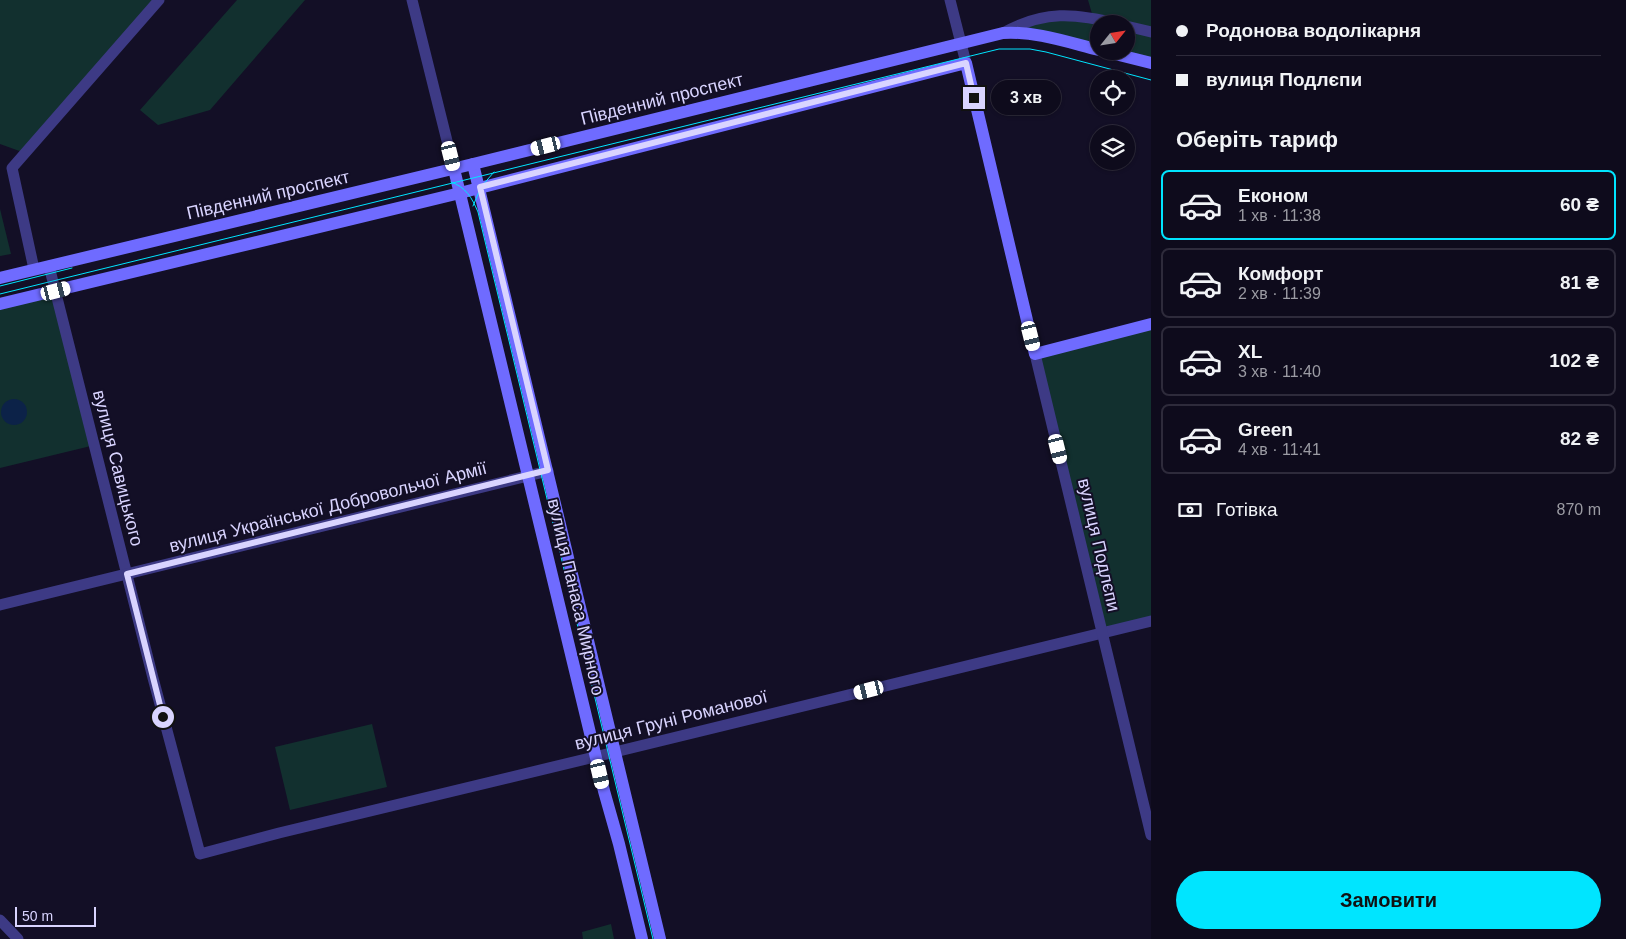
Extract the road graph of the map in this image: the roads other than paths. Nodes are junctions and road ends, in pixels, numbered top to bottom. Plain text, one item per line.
1 (159, 0) edge
2 (412, 0) edge
3 (950, 0) edge
4 (1090, 17) edge
5 (1135, 28) edge
6 (1151, 32) edge
7 (1003, 33) junction
8 (961, 43) junction
9 (1090, 48) edge
10 (1135, 59) edge
11 (966, 63) junction
12 (1151, 63) edge
13 (473, 164) junction
14 (0, 167) edge
15 (12, 168) junction
16 (454, 169) junction
17 (480, 187) junction
18 (460, 193) junction
19 (49, 266) junction
20 (34, 269) junction
21 (0, 278) edge
22 (56, 291) junction
23 (0, 304) edge
24 (1151, 324) edge
25 (1035, 354) junction
26 (548, 470) junction
27 (529, 475) junction
28 (127, 574) junction
29 (0, 604) edge
30 (1151, 621) edge
31 (1102, 633) junction
32 (615, 752) junction
33 (596, 757) junction
34 (1151, 835) edge
35 (200, 854) joint
36 (0, 920) edge
37 (18, 939) edge
38 (642, 939) edge
39 (660, 939) edge

1 - 15 street
2 - 16 street, вулиця Панаса Мирного
3 - 8 street, вулиця Подлєпи
4 - 7 street
5 - 6 street
7 - 8 main road, Південний проспект
7 - 9 main road, Південний проспект
8 - 11 street, вулиця Подлєпи
8 - 13 main road, Південний проспект
10 - 12 main road
11 - 17 main road
11 - 25 main road, вулиця Подлєпи
13 - 16 main road, Південний проспект
13 - 17 main road, вулиця Панаса Мирного
14 - 15 street
15 - 20 street
16 - 18 main road, вулиця Панаса Мирного
16 - 19 main road, Південний проспект
17 - 18 main road
17 - 26 main road, вулиця Панаса Мирного
18 - 22 main road
18 - 27 main road, вулиця Панаса Мирного
19 - 20 main road, Південний проспект
19 - 22 street, вулиця Савицького
20 - 21 main road, Південний проспект
22 - 23 main road
22 - 28 street, вулиця Савицького
24 - 25 main road
25 - 31 street, вулиця Подлєпи
26 - 27 street, вулиця Української Добровольчої Армії
26 - 32 main road, вулиця Панаса Мирного
27 - 28 street, вулиця Української Добровольчої Армії
27 - 33 main road, вулиця Панаса Мирного
28 - 29 street, вулиця Української Добровольчої Армії
28 - 35 street, вулиця Савицького
30 - 31 street, вулиця Груні Романової
31 - 32 street, вулиця Груні Романової
31 - 34 street, вулиця Подлєпи
32 - 33 street, вулиця Груні Романової
32 - 39 main road, вулиця Панаса Мирного
33 - 35 street, вулиця Груні Романової
33 - 38 main road, вулиця Панаса Мирного
36 - 37 street

